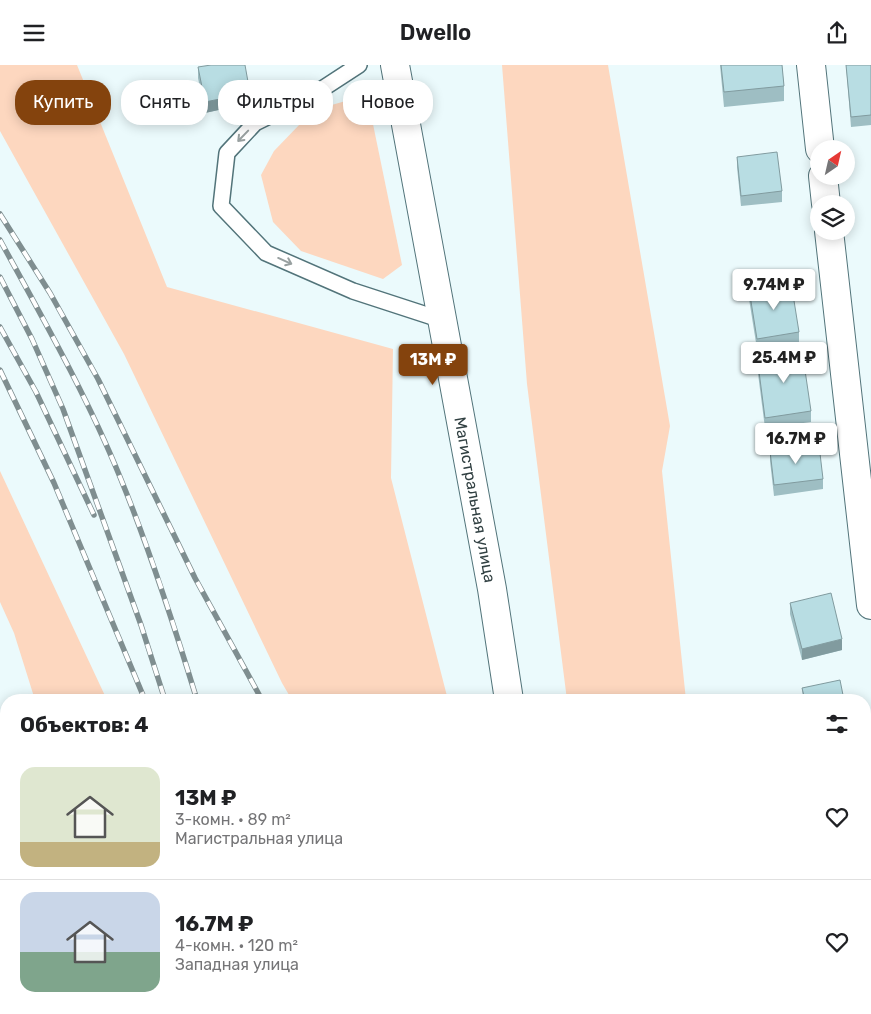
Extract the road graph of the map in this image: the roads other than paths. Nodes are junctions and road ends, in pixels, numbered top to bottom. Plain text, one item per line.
1 (359, 65) edge
2 (395, 65) edge
3 (811, 65) edge
4 (819, 140) edge
5 (830, 240) edge
6 (442, 320) junction
7 (871, 605) edge
8 (508, 694) edge

1 -> 6 lane
2 - 6 main road, Магистральная улица
3 - 4 main road
5 - 7 main road
6 - 8 main road, Магистральная улица

